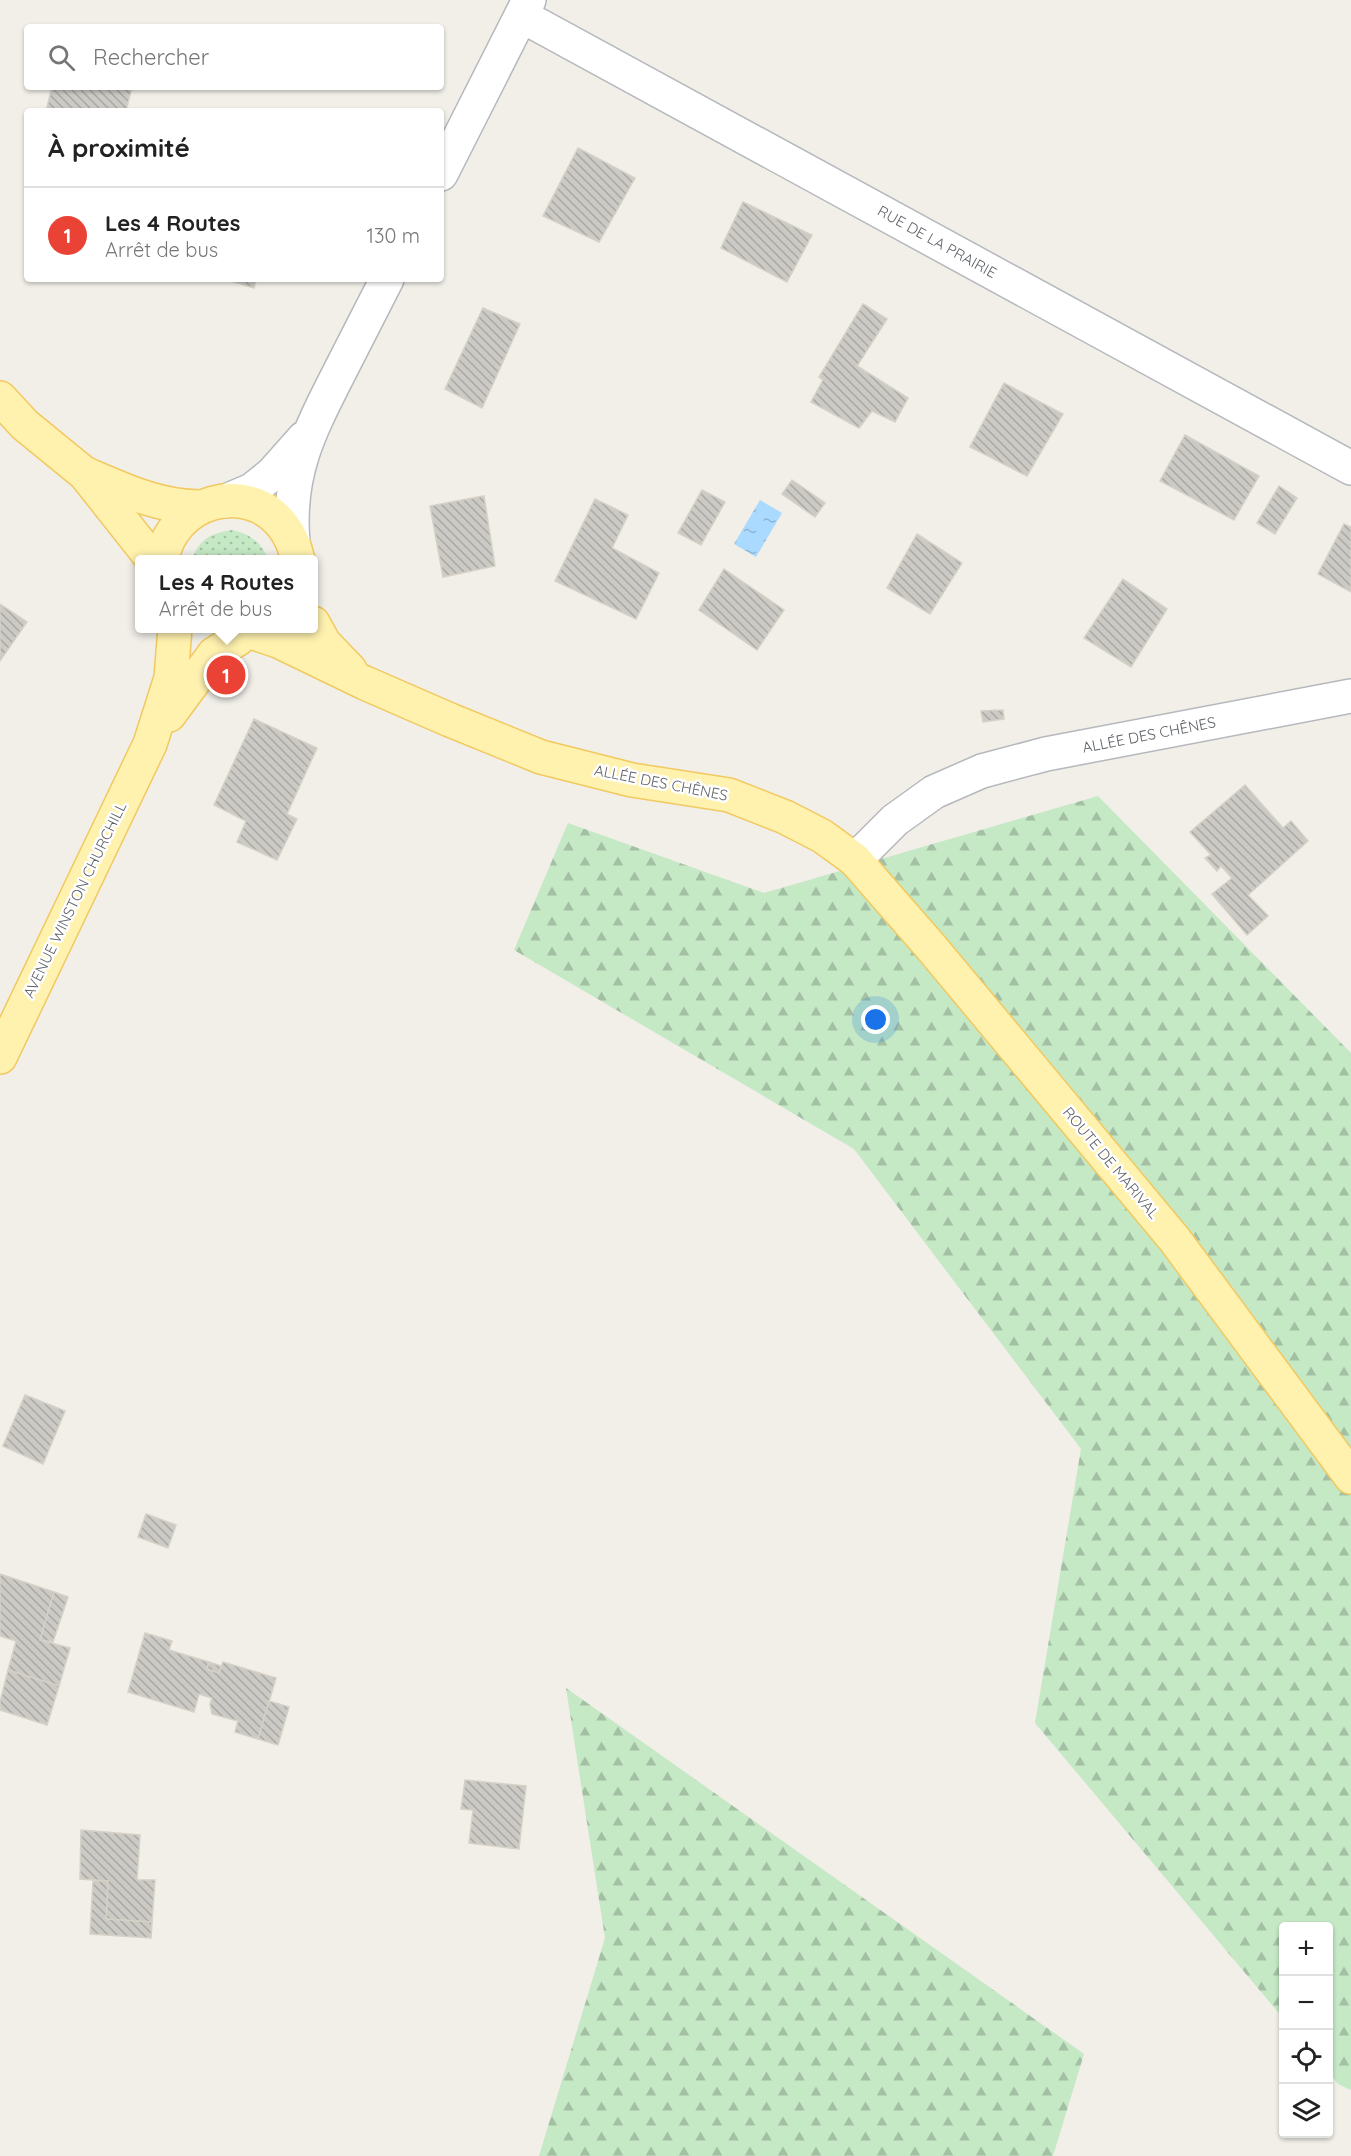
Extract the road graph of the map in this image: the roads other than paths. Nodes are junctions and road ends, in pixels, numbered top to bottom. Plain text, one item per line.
1 (525, 8) edge
2 (444, 168) edge
3 (385, 282) edge
4 (0, 398) edge
5 (309, 432) junction
6 (1351, 468) edge
7 (85, 474) junction
8 (213, 504) junction
9 (296, 551) edge
10 (149, 555) edge
11 (163, 555) edge
12 (318, 632) edge
13 (175, 633) edge
14 (207, 633) edge
15 (253, 634) edge
16 (365, 683) junction
17 (1351, 696) edge
18 (150, 744) junction
19 (855, 860) junction
20 (0, 1057) edge
21 (1351, 1477) edge

1 - 2 street
1 - 6 street, RUE DE LA PRAIRIE
3 - 5 street
4 - 7 main road
5 - 8 street
5 - 9 street
7 - 8 main road
7 - 10 main road
8 - 9 main road
8 - 11 main road
12 - 16 main road, ALLÉE DES CHÊNES
13 - 18 main road, AVENUE WINSTON CHURCHILL
14 - 15 main road, ALLÉE DES CHÊNES
15 - 16 main road, ALLÉE DES CHÊNES
15 - 18 main road, AVENUE WINSTON CHURCHILL
16 - 19 main road, ALLÉE DES CHÊNES
17 - 19 street, ALLÉE DES CHÊNES
18 - 20 main road, AVENUE WINSTON CHURCHILL
19 - 21 main road, ROUTE DE MARIVAL

